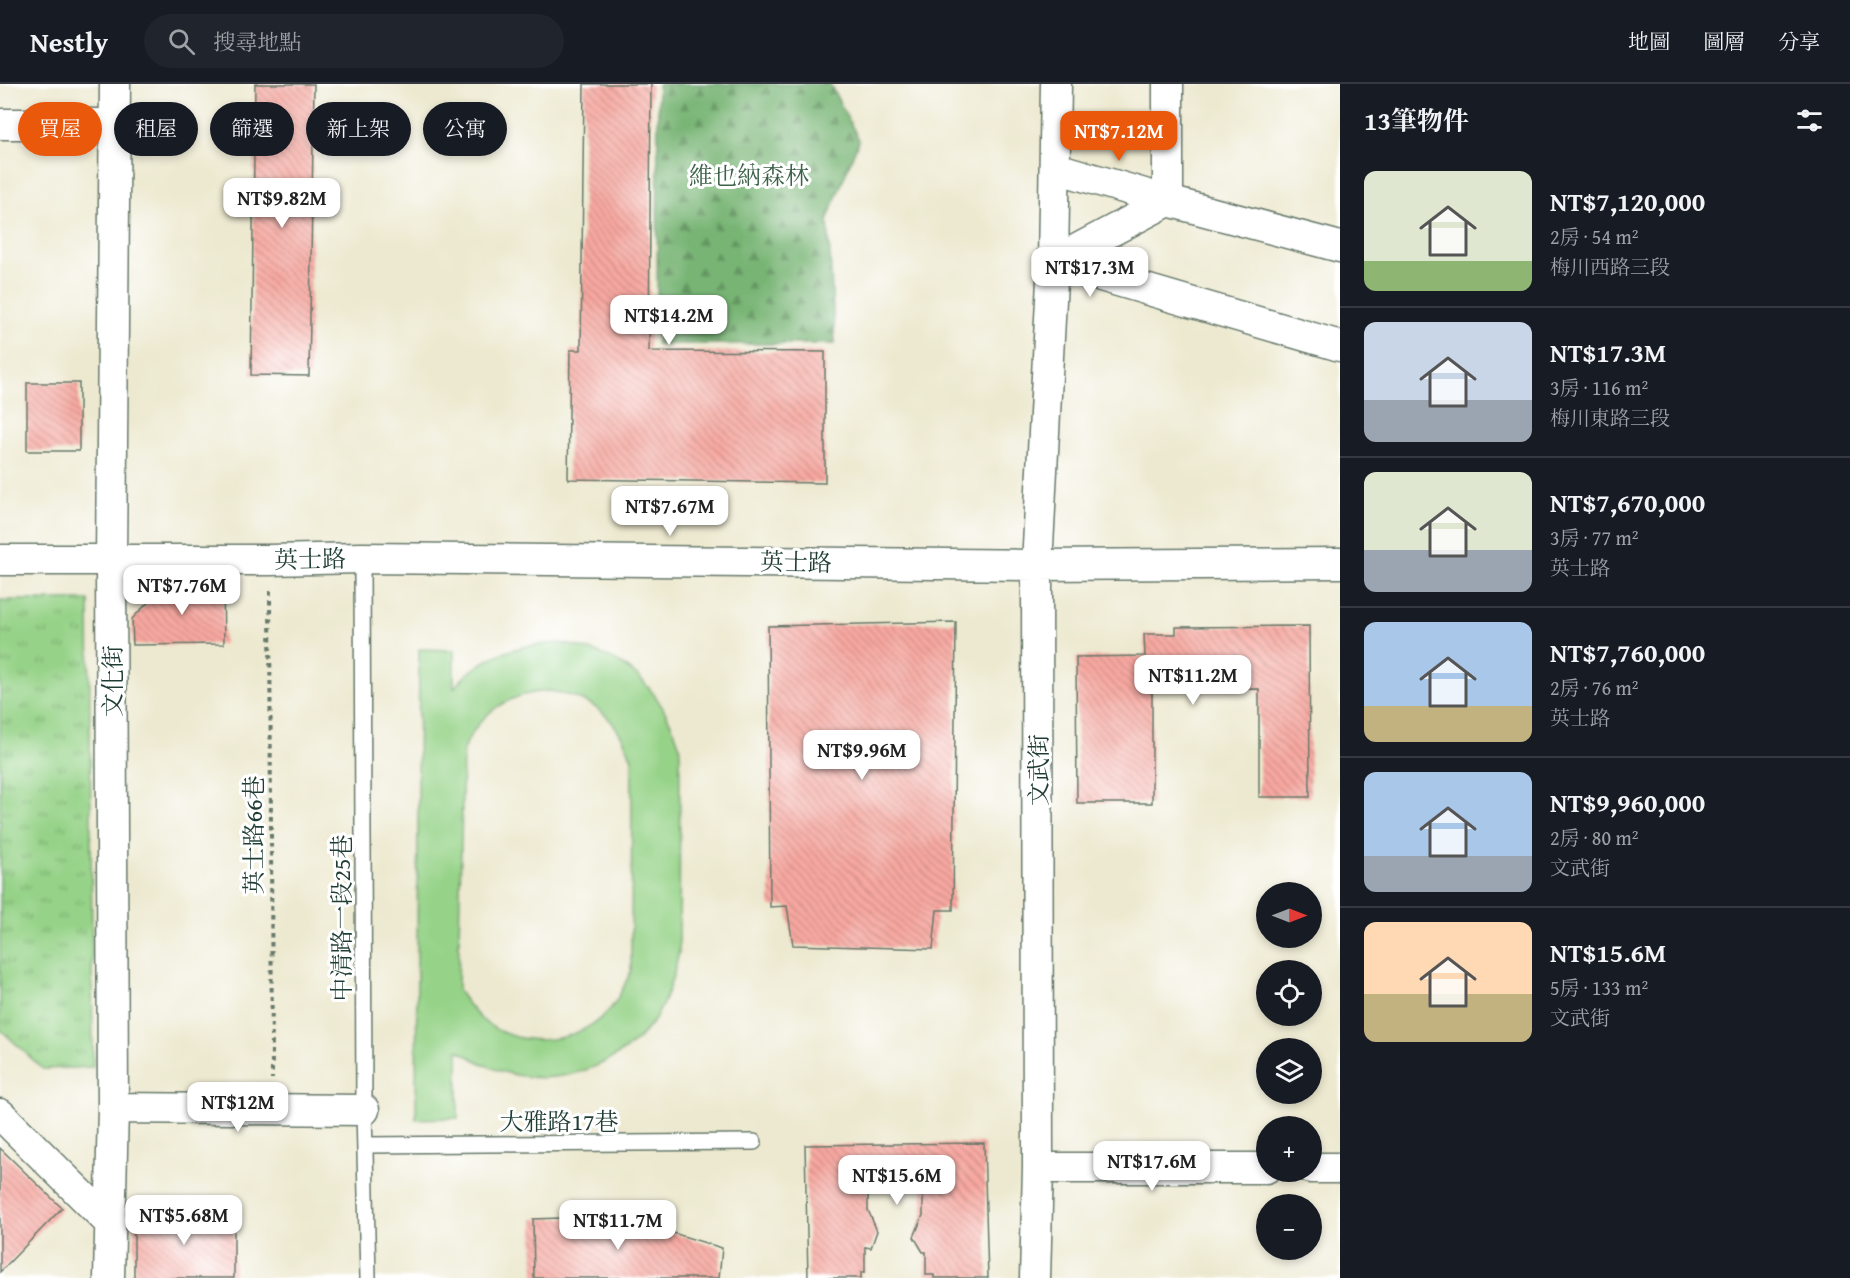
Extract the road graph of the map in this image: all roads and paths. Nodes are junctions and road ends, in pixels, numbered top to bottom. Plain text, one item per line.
1 (115, 84) edge
2 (1056, 84) edge
3 (1168, 84) edge
4 (115, 102) edge
5 (0, 124) edge
6 (114, 124) edge
7 (115, 156) edge
8 (1056, 168) junction
9 (1168, 201) junction
10 (1340, 247) edge
11 (1053, 262) junction
12 (1340, 346) edge
13 (362, 558) junction
14 (270, 560) junction
15 (0, 561) edge
16 (111, 561) junction
17 (1340, 563) edge
18 (1037, 565) junction
19 (113, 1108) junction
20 (272, 1109) junction
21 (364, 1110) junction
22 (0, 1114) edge
23 (754, 1142) dead end
24 (365, 1145) junction
25 (1038, 1168) junction
26 (1256, 1168) edge
27 (1322, 1168) edge
28 (1340, 1168) edge
29 (111, 1224) junction
30 (109, 1278) edge
31 (368, 1278) edge
32 (1035, 1278) edge

1 - 4 street, 文化街
2 - 8 street, 文武街
3 - 9 street
5 - 6 street
7 - 16 street, 文化街
8 - 9 street
8 - 11 street, 文武街
9 - 10 street
9 - 11 street
11 - 12 street
11 - 18 street, 文武街
13 - 14 street, 英士路
13 - 18 street, 英士路
13 - 21 lane, 中清路一段25巷
14 - 16 street, 英士路
14 - 20 path, 英士路66巷
15 - 16 street, 英士路
16 - 19 street, 文化街
17 - 18 street, 英士路
18 - 25 street, 文武街
19 - 20 street
19 - 29 street, 文化街
20 - 21 street
21 - 24 lane, 中清路一段25巷
22 - 29 street
23 - 24 lane, 大雅路17巷
24 - 31 lane, 中清路一段25巷
25 - 26 street
25 - 32 street, 文武街
27 - 28 street
29 - 30 street, 文化街

